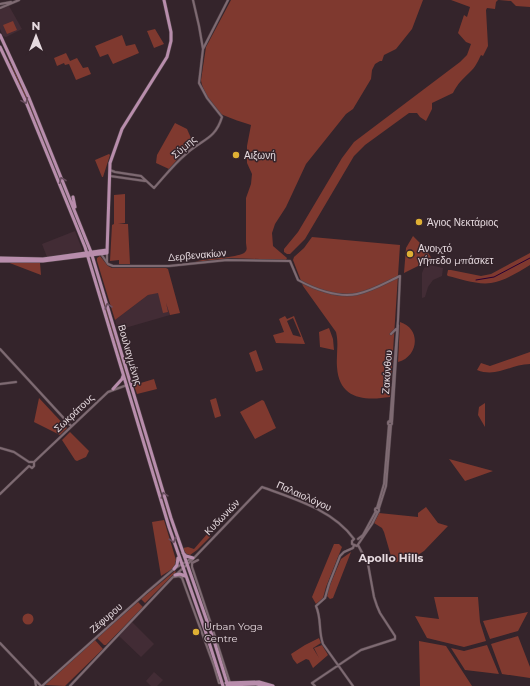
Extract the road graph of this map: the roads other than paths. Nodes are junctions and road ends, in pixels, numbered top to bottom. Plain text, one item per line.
1 (19, 0) edge
2 (164, 0) edge
3 (193, 0) edge
4 (228, 0) edge
5 (13, 2) junction
6 (0, 4) edge
7 (0, 8) edge
8 (0, 35) edge
9 (0, 47) edge
10 (203, 49) junction
11 (38, 113) dead end
12 (37, 118) junction
13 (110, 170) junction
14 (110, 176) junction
15 (146, 181) junction
16 (73, 197) dead end
17 (77, 216) junction
18 (107, 251) junction
19 (91, 253) junction
20 (87, 254) junction
21 (99, 254) junction
22 (81, 256) junction
23 (0, 259) edge
24 (94, 262) junction
25 (107, 262) junction
26 (90, 264) junction
27 (400, 276) joint
28 (398, 324) junction
29 (397, 328) junction
30 (396, 337) junction
31 (0, 349) edge
32 (123, 374) junction
33 (16, 382) dead end
34 (0, 384) edge
35 (131, 384) junction
36 (126, 385) junction
37 (113, 389) junction
38 (391, 422) junction
39 (71, 427) junction
40 (0, 448) edge
41 (29, 462) junction
42 (34, 462) junction
43 (29, 466) junction
44 (262, 487) joint
45 (0, 494) edge
46 (354, 539) junction
47 (359, 540) junction
48 (358, 545) junction
49 (354, 546) junction
50 (181, 548) junction
51 (177, 552) junction
52 (193, 558) junction
53 (198, 560) dead end
54 (186, 563) junction
55 (183, 567) junction
56 (174, 569) junction
57 (174, 576) junction
58 (182, 576) junction
59 (188, 581) junction
60 (0, 643) edge
61 (338, 666) junction
62 (35, 679) junction
63 (222, 684) edge
64 (229, 685) edge
65 (36, 686) edge
66 (42, 686) edge
67 (70, 686) edge
68 (266, 686) edge
69 (273, 686) edge
70 (315, 686) edge
71 (353, 686) edge

1 - 5 street
2 - 13 main road
3 - 10 street
4 - 10 street
5 - 6 street
5 - 7 street
8 - 12 main road, Βουλιαγμένης
9 -> 20 main road, Βουλιαγμένης
10 - 15 street, Σύμης
11 - 12 main road
17 -> 12 main road, Βουλιαγμένης
13 - 14 main road
13 - 15 street
14 - 15 street
14 - 18 main road
16 - 17 main road
17 - 19 main road, Βουλιαγμένης
18 - 19 main road
18 - 21 main road
18 - 25 street
19 - 20 main road
19 - 21 main road
19 - 24 main road, Βουλιαγμένης
20 - 22 main road
20 - 23 main road
20 - 26 main road, Βουλιαγμένης
21 - 24 main road
21 - 25 street
22 - 23 main road
22 - 26 main road
35 -> 24 main road, Βουλιαγμένης
25 - 27 street, Δερβενακίων
26 - 32 main road, Βουλιαγμένης
27 - 28 street, Ζακύνθου
28 - 29 street, Ζακύνθου
28 - 38 street, Ζακύνθου
29 - 30 street, Ζακύνθου
29 - 30 street
30 - 38 street, Ζακύνθου
31 - 39 street
32 - 36 main road, Βουλιαγμένης
32 - 37 main road
33 - 34 street
35 - 36 street, Σωκράτους
50 -> 35 main road, Βουλιαγμένης
36 - 37 street, Σωκράτους
36 -> 51 main road, Βουλιαγμένης
37 - 39 street, Σωκράτους
38 - 47 street
39 - 42 street, Σωκράτους
40 - 41 street
41 - 42 street
41 - 43 street
42 - 43 street, Σωκράτους
43 - 45 street, Σωκράτους
44 - 46 street, Παλαιολόγου
44 - 52 street, Κυδωνιών
46 - 47 street
46 - 49 street
47 - 48 street
48 - 49 street
48 - 61 street
49 - 61 street
50 - 52 main road
50 - 54 main road, Βουλιαγμένης
51 - 55 main road, Βουλιαγμένης
51 - 56 main road
52 - 54 street, Κυδωνιών
53 - 64 street
54 - 55 street, Κυδωνιών
54 - 64 main road, Βουλιαγμένης
55 - 56 street, Ζέφυρου
55 - 57 street
55 - 58 street
55 - 59 main road, Βουλιαγμένης
56 - 66 street, Ζέφυρου
57 - 58 main road
57 - 67 street
58 - 59 main road
58 - 63 street
59 - 63 main road, Βουλιαγμένης
60 - 62 street
61 - 70 street
61 - 71 street
62 - 65 street
62 - 66 street
63 - 64 main road
64 - 68 main road
64 - 69 main road

